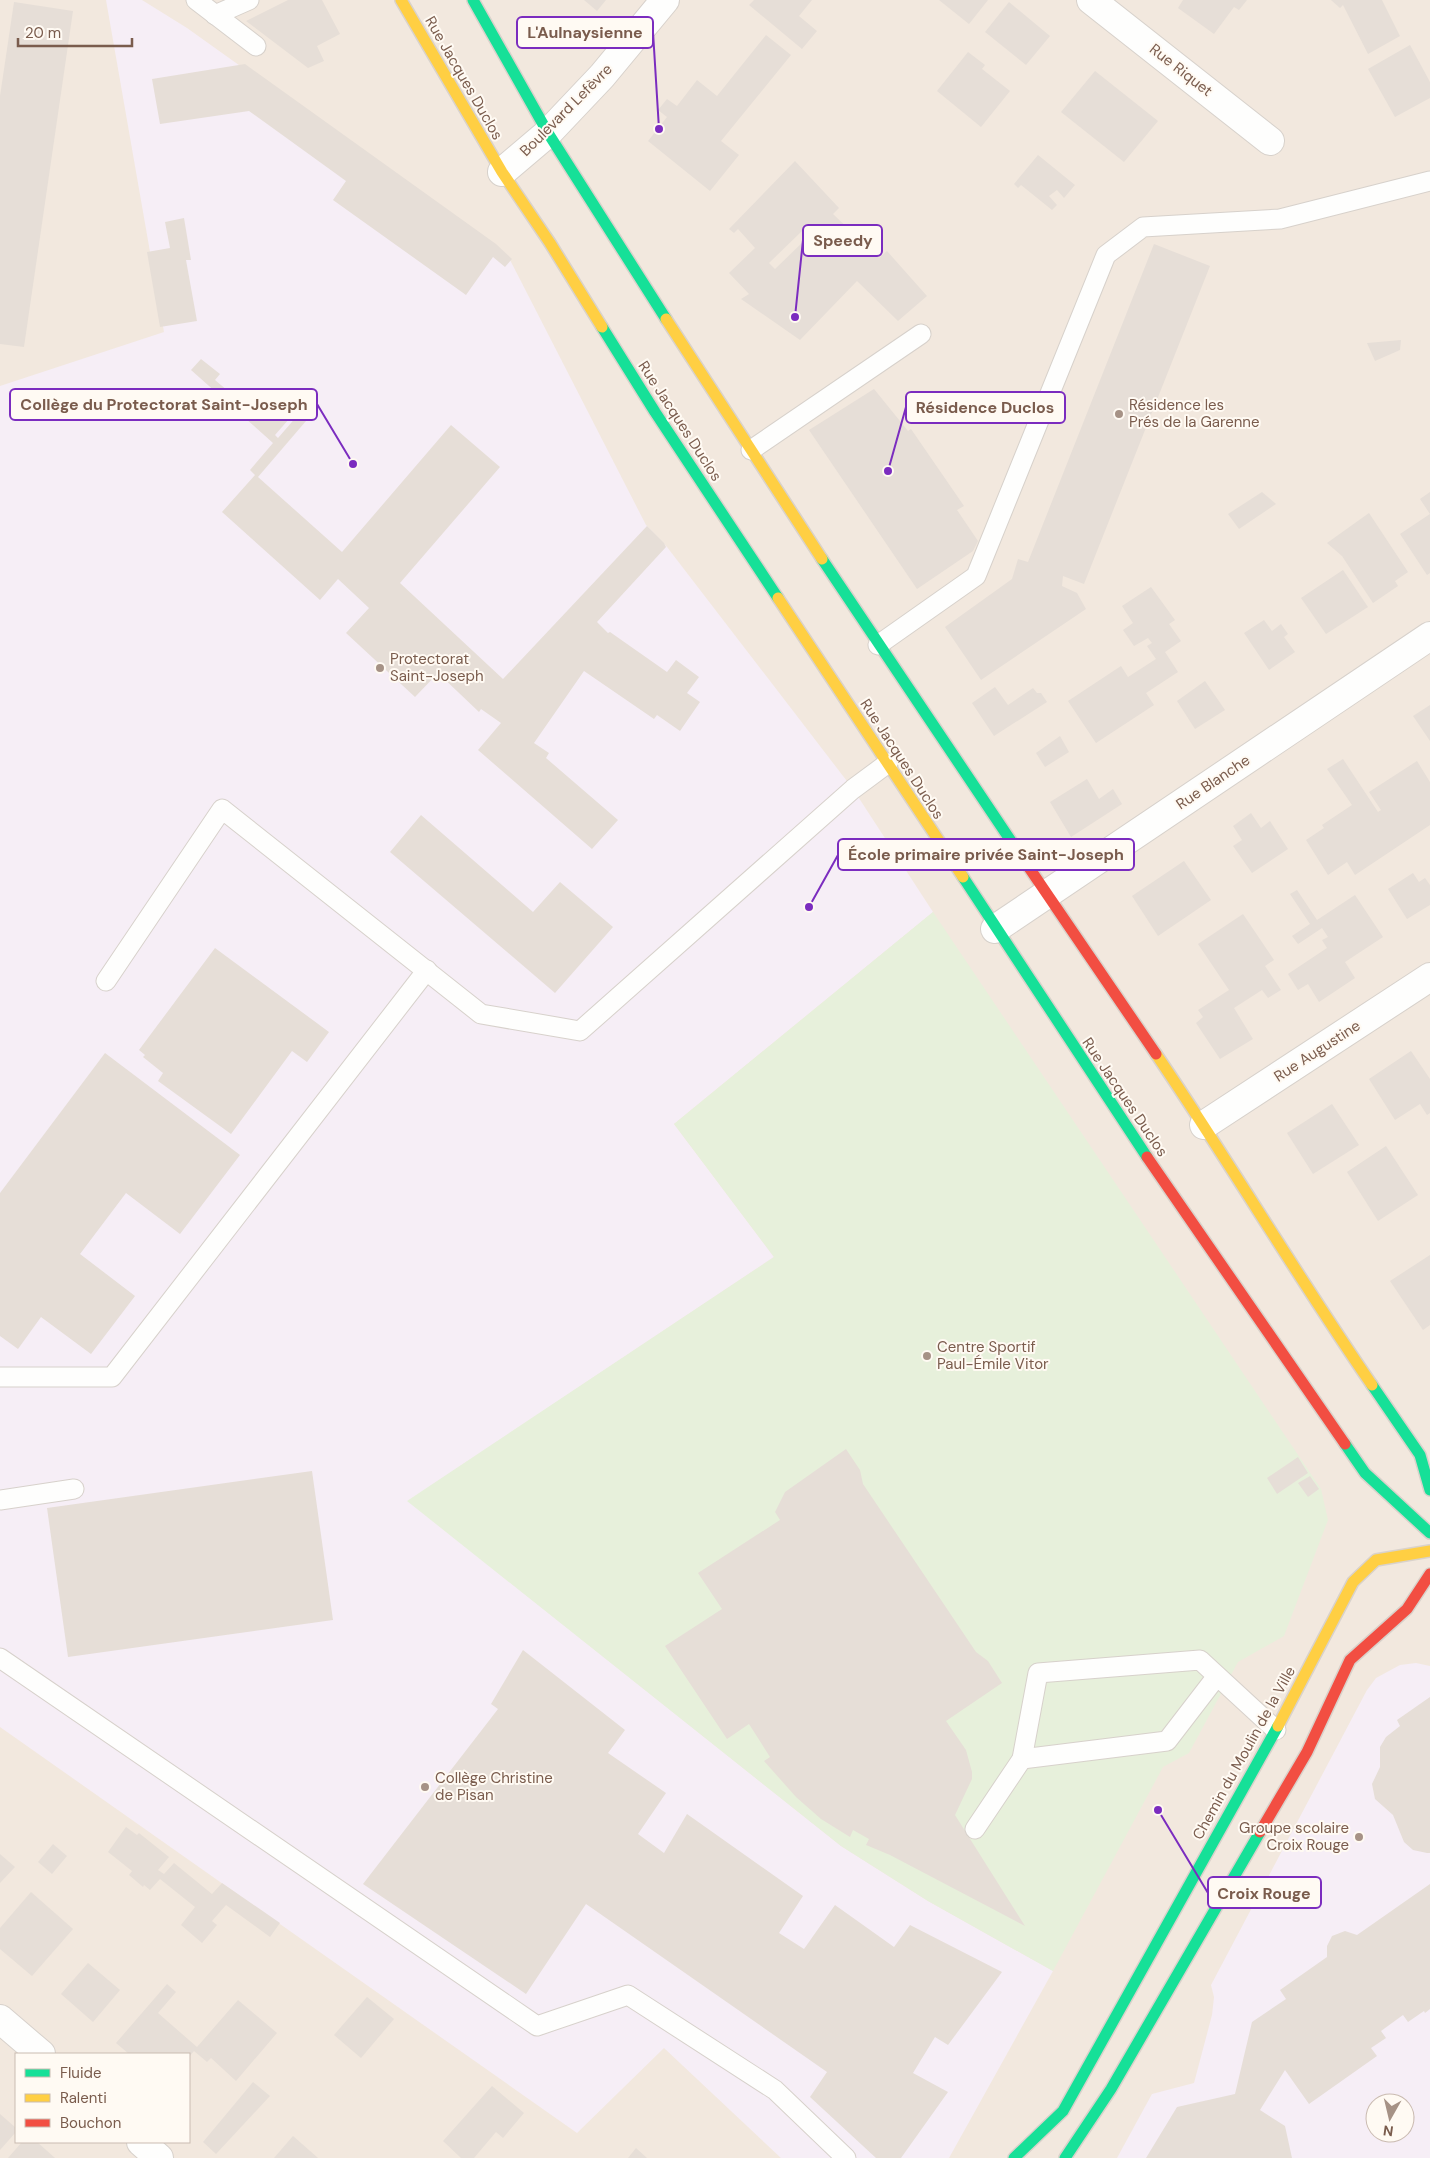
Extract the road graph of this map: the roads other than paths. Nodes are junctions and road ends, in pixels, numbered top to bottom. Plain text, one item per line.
1 (196, 0) edge
2 (249, 0) edge
3 (401, 0) edge
4 (473, 0) edge
5 (665, 0) edge
6 (1091, 0) edge
7 (215, 15) junction
8 (256, 46) dead end
9 (548, 133) junction
10 (1270, 141) dead end
11 (502, 172) junction
12 (1430, 181) edge
13 (921, 334) dead end
14 (751, 450) junction
15 (1430, 636) edge
16 (878, 645) junction
17 (888, 763) junction
18 (1046, 895) junction
19 (995, 929) junction
20 (427, 970) junction
21 (1430, 977) edge
22 (106, 981) dead end
23 (1204, 1125) junction
24 (0, 1377) edge
25 (74, 1489) dead end
26 (1430, 1490) edge
27 (0, 1500) edge
28 (1430, 1533) edge
29 (1430, 1551) edge
30 (1430, 1574) edge
31 (0, 1658) edge
32 (1217, 1676) junction
33 (1276, 1730) junction
34 (1022, 1759) junction
35 (975, 1829) dead end
36 (0, 2018) edge
37 (40, 2053) edge
38 (142, 2143) edge
39 (159, 2158) edge
40 (846, 2158) edge
41 (1014, 2158) edge
42 (1065, 2158) edge

1 - 7 lane
2 - 7 lane
3 - 11 main road, Rue Jacques Duclos
4 - 9 main road
5 - 9 street, Boulevard Lefèvre
6 - 10 street, Rue Riquet
7 - 8 lane
9 - 11 street, Boulevard Lefèvre
9 - 14 main road
11 - 17 main road, Rue Jacques Duclos
12 - 16 lane
13 - 14 lane
14 - 16 main road
15 - 18 street, Rue Blanche
16 - 18 main road
17 - 19 main road, Rue Jacques Duclos
17 - 20 lane
18 - 19 street, Rue Blanche
18 - 23 main road
19 - 28 main road, Rue Jacques Duclos
20 - 22 lane
20 - 24 lane
21 - 23 street, Rue Augustine
23 - 26 main road
25 - 27 lane
29 - 33 main road, Chemin du Moulin de la Ville
30 - 42 main road
31 - 40 lane
32 - 33 lane
32 - 34 lane
32 - 34 lane
33 - 41 main road, Chemin du Moulin de la Ville
34 - 35 lane
36 - 37 street
38 - 39 street

